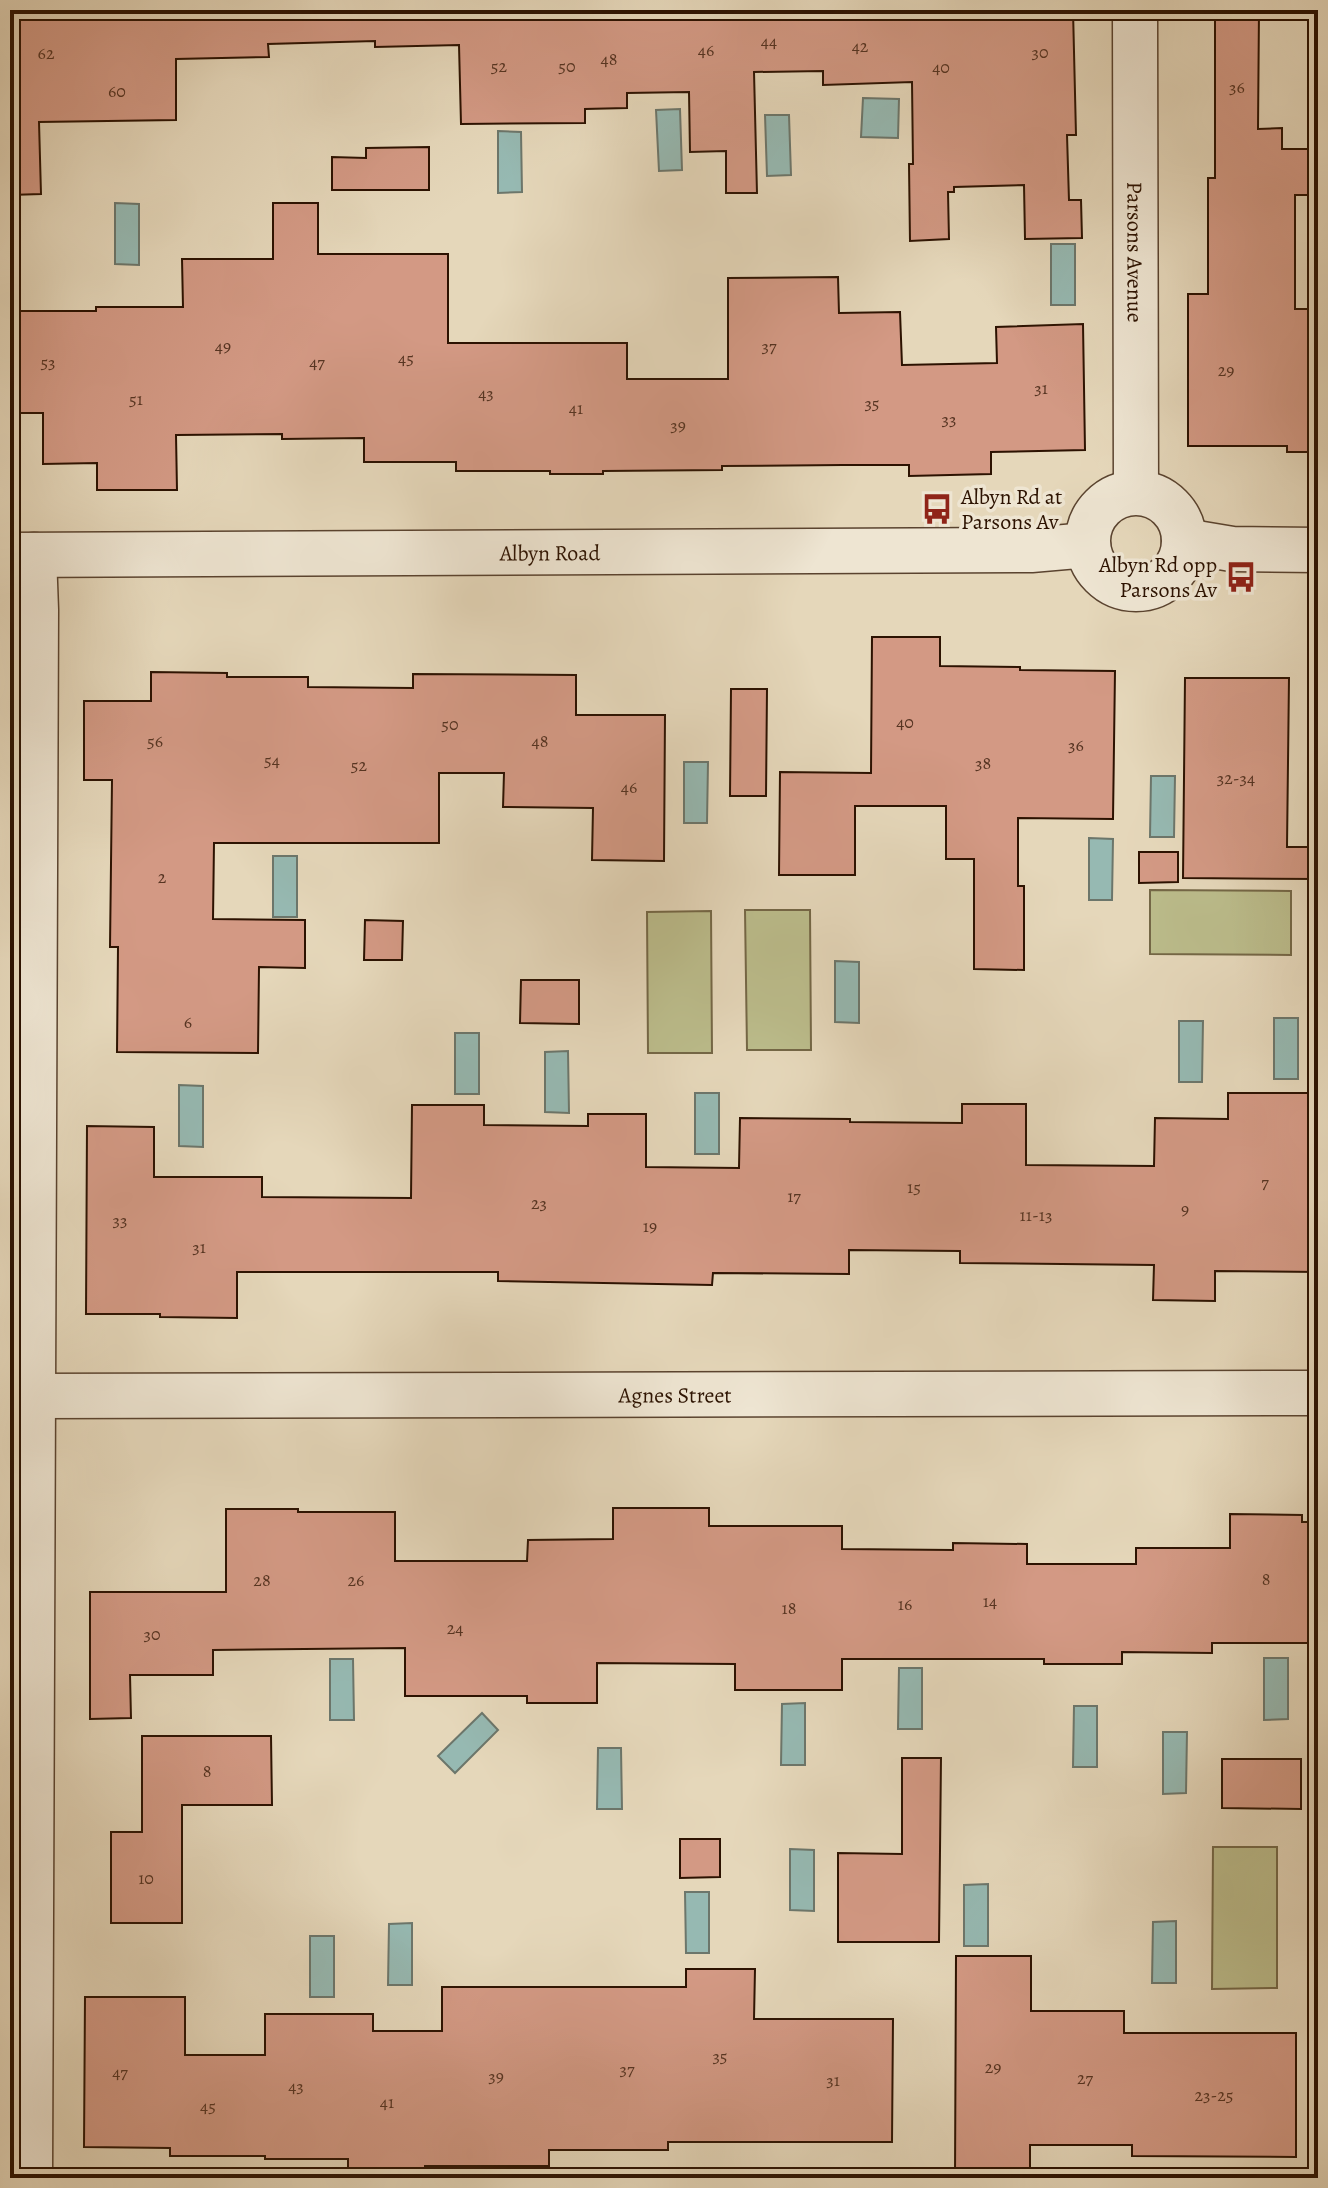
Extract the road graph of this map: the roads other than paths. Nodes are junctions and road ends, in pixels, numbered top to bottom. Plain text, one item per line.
1 (1135, 10) edge
2 (1136, 492) junction
3 (1184, 541) junction
4 (1088, 545) junction
5 (1318, 550) edge
6 (22, 555) edge
7 (1318, 1393) edge
8 (33, 1396) junction
9 (30, 2178) edge

1 - 2 street, Parsons Avenue
2 - 3 street
2 - 4 street
3 - 4 street
3 - 5 street
4 - 6 street, Albyn Road
6 - 8 street
7 - 8 street, Agnes Street
8 - 9 street

